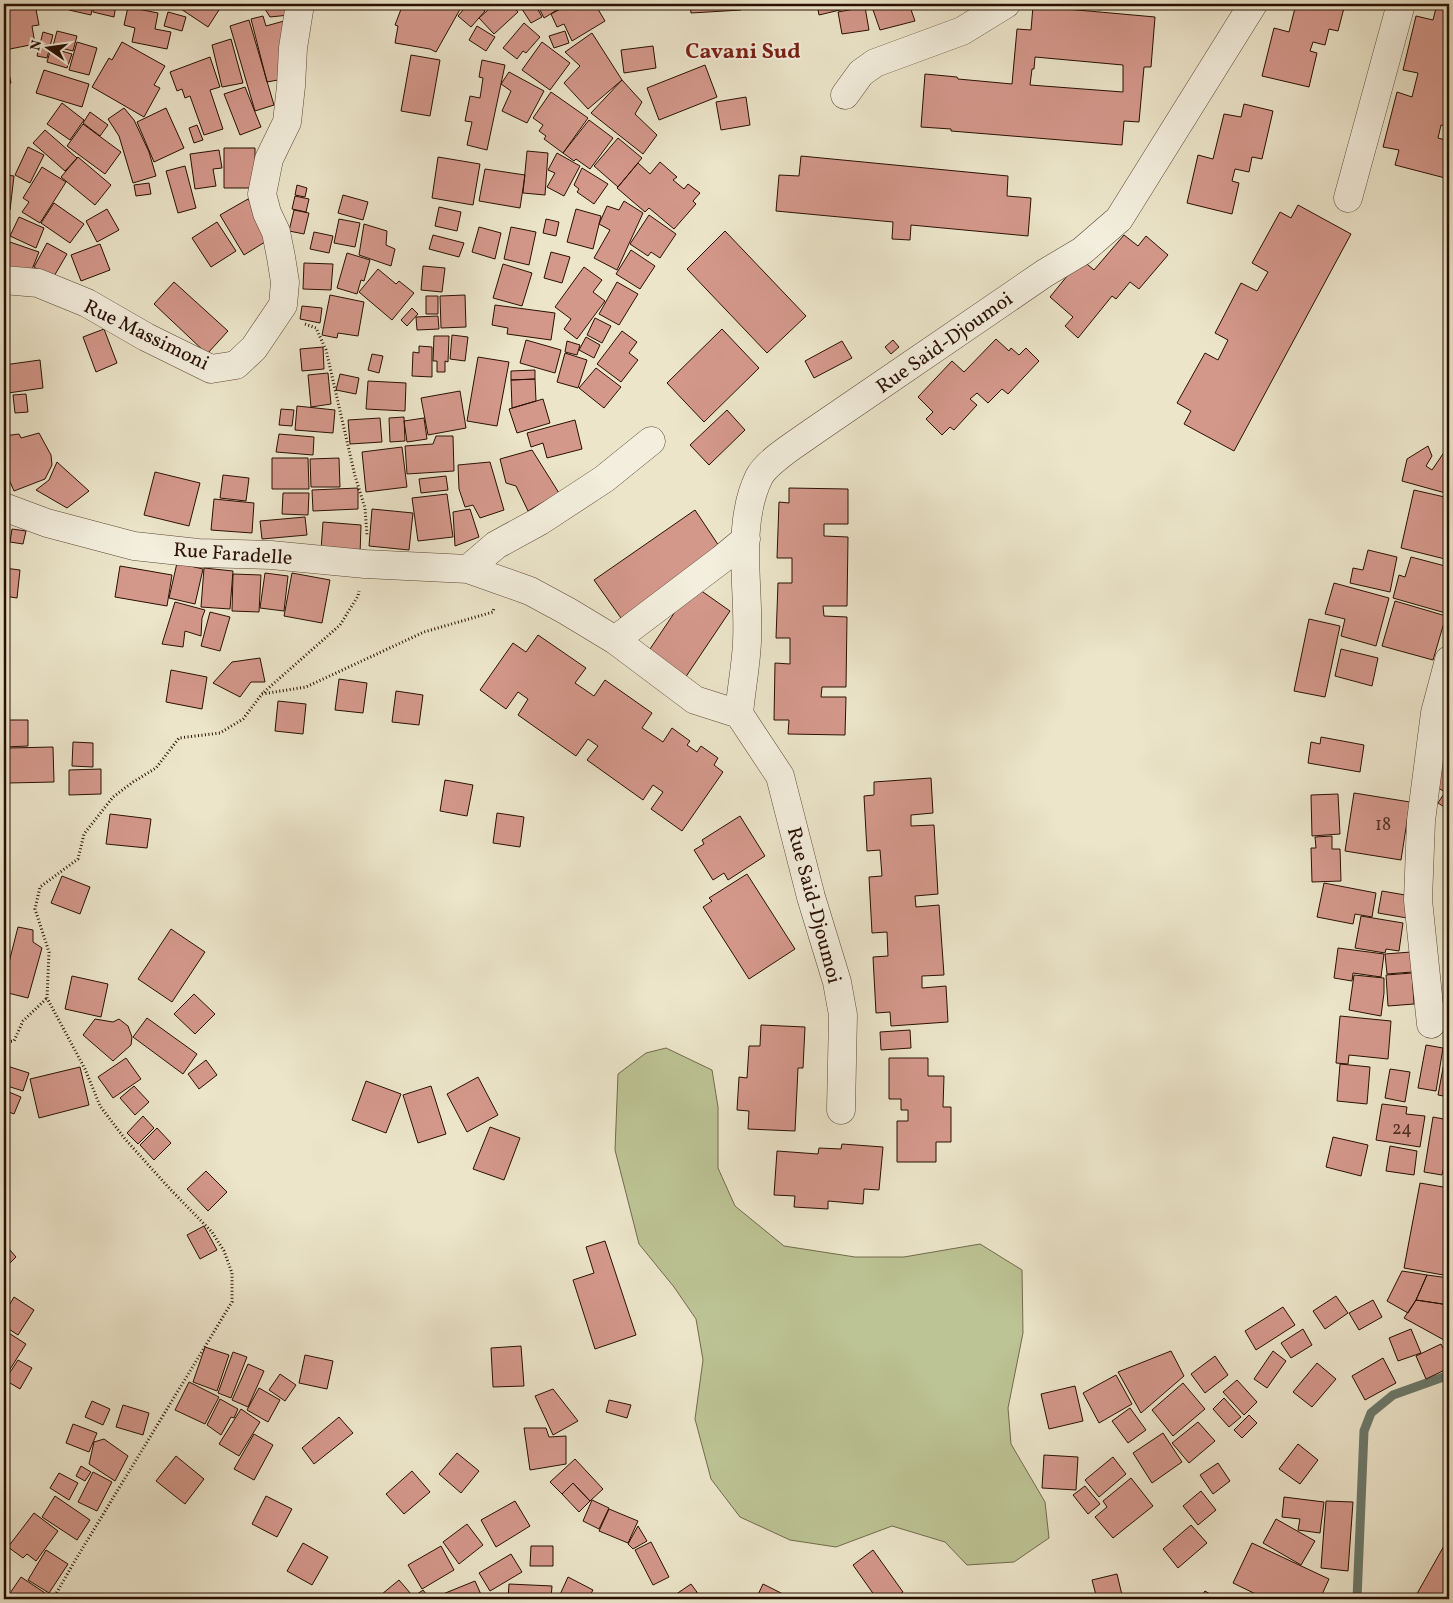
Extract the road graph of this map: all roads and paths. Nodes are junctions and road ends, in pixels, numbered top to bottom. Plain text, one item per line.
1 (300, 4) edge
2 (1006, 4) edge
3 (1253, 4) edge
4 (1401, 4) edge
5 (845, 94) dead end
6 (1348, 198) dead end
7 (4, 280) edge
8 (283, 305) junction
9 (651, 441) dead end
10 (4, 507) edge
11 (746, 539) junction
12 (365, 564) junction
13 (468, 569) junction
14 (501, 580) junction
15 (616, 640) junction
16 (1449, 660) edge
17 (262, 694) junction
18 (739, 714) junction
19 (47, 998) junction
20 (1431, 1024) dead end
21 (4, 1042) edge
22 (841, 1110) dead end
23 (53, 1599) edge

1 - 8 street
2 - 5 street
3 - 11 street, Rue Said-Djoumoi
4 - 6 street
7 - 8 street, Rue Massimoni
8 - 12 path
9 - 13 street
10 - 12 street, Rue Faradelle
11 - 15 street
11 - 18 street, Rue Said-Djoumoi
12 - 13 street, Rue Faradelle
12 - 17 path
13 - 14 street
14 - 15 street
14 - 17 path
15 - 18 street
16 - 20 street
17 - 19 path
18 - 22 street, Rue Said-Djoumoi
19 - 21 path
19 - 23 path

